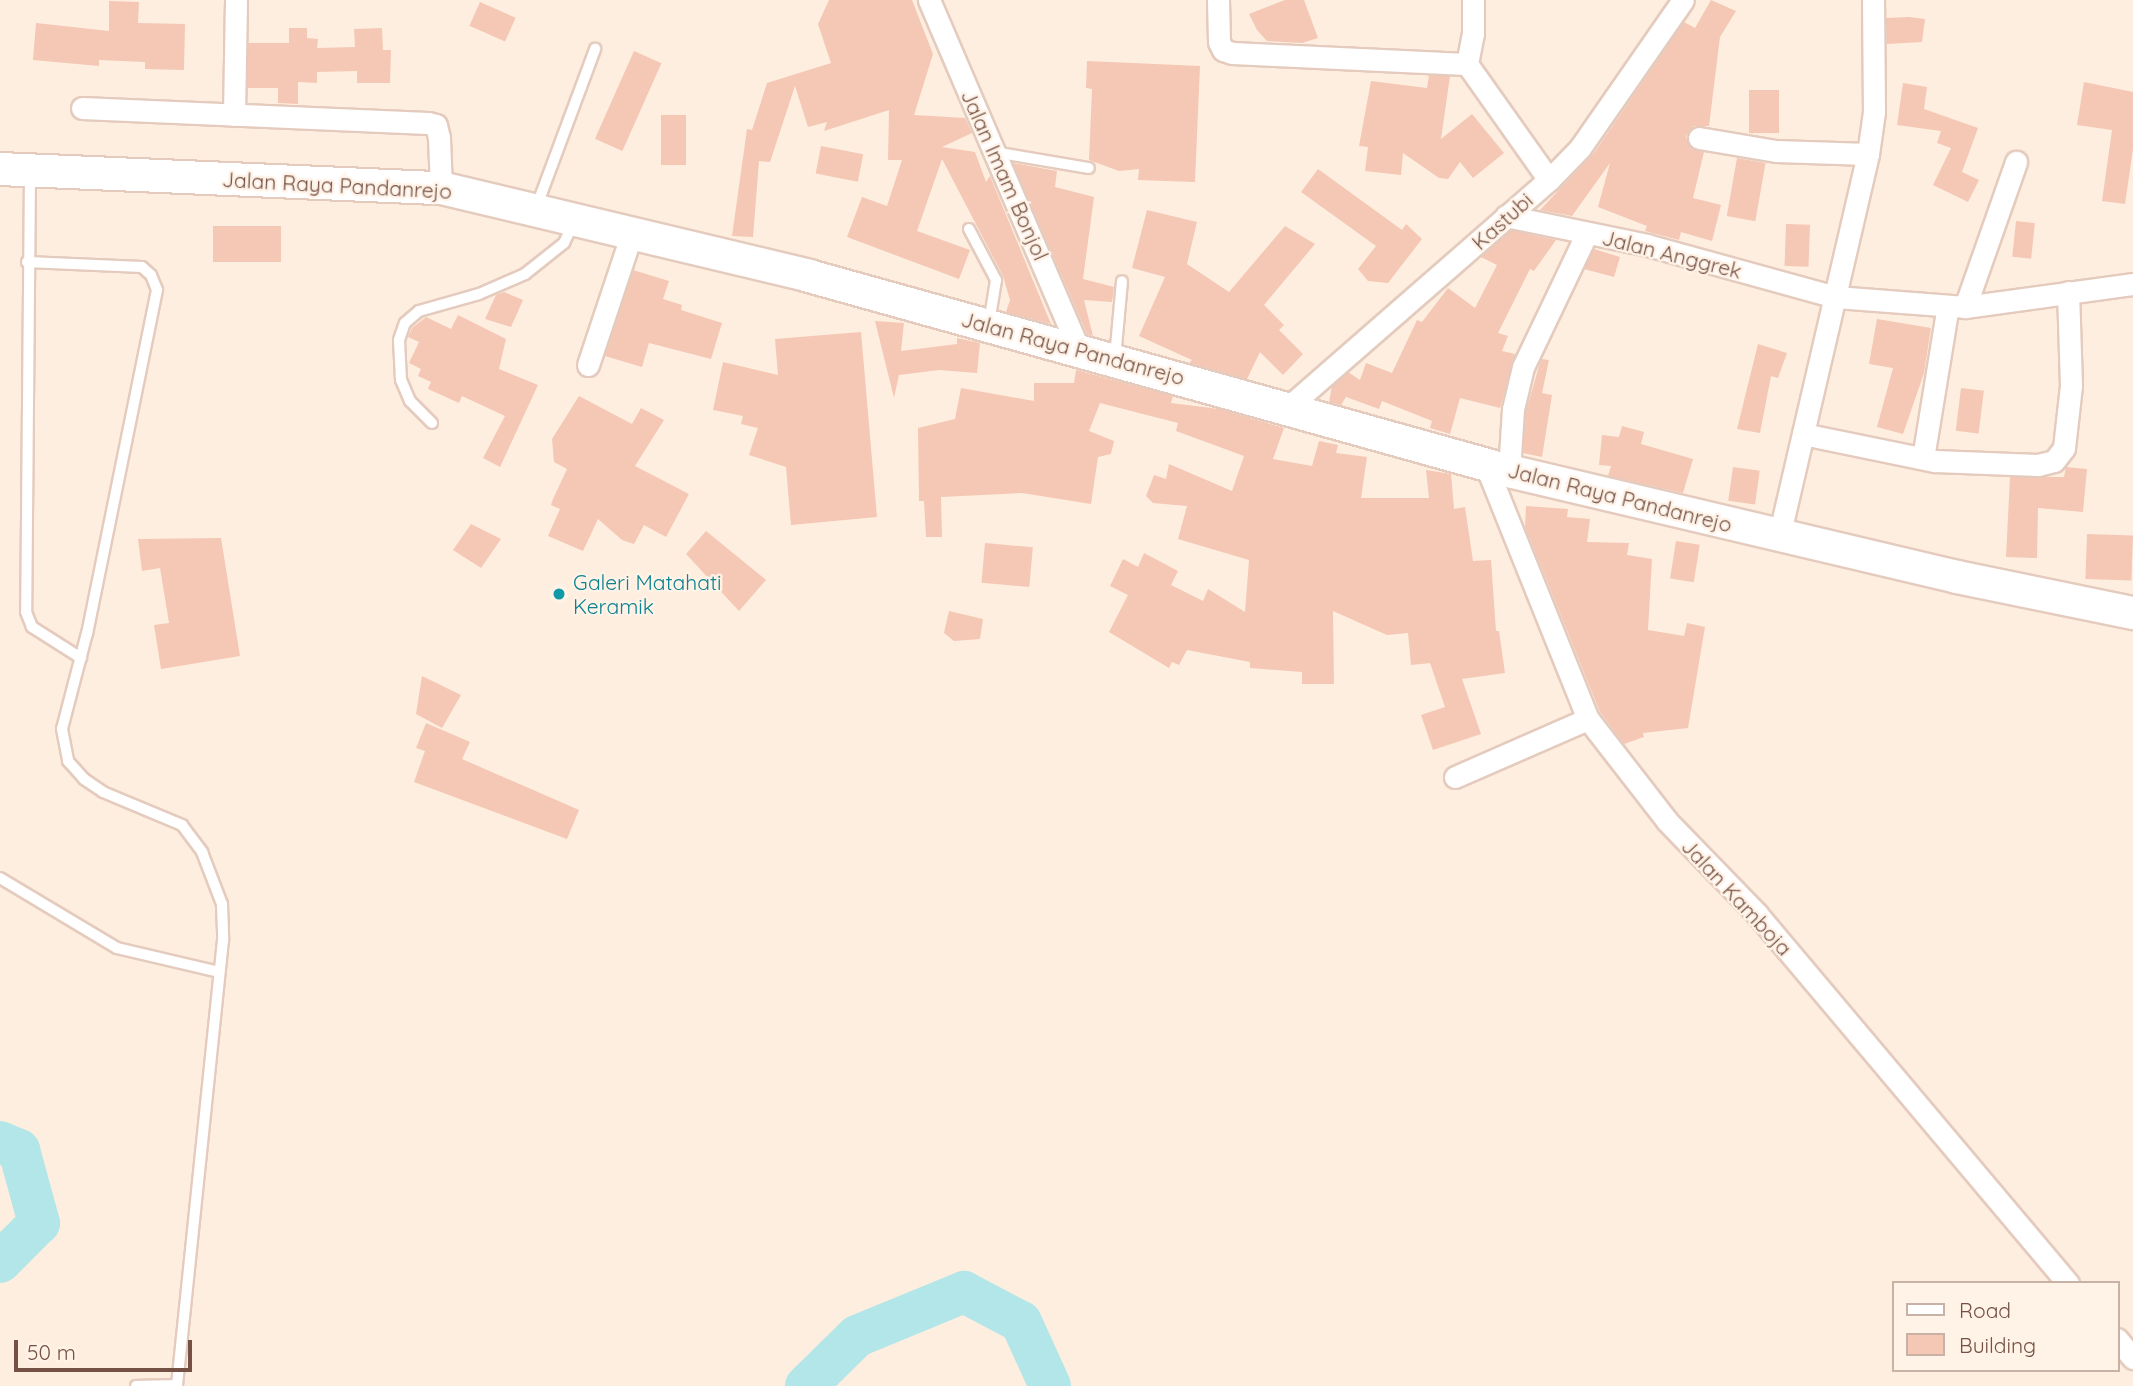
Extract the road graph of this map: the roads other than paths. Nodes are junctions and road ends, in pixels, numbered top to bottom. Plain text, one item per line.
1 (236, 0) edge
2 (929, 0) edge
3 (1218, 0) edge
4 (1473, 0) edge
5 (1683, 0) edge
6 (1873, 0) edge
7 (596, 49) dead end
8 (1467, 64) junction
9 (82, 108) dead end
10 (234, 115) junction
11 (1699, 138) dead end
12 (995, 152) junction
13 (1868, 154) junction
14 (2016, 162) dead end
15 (1089, 168) dead end
16 (15, 169) edge
17 (1549, 180) junction
18 (442, 188) junction
19 (536, 208) junction
20 (1506, 216) junction
21 (576, 219) junction
22 (969, 229) dead end
23 (1587, 233) junction
24 (631, 236) junction
25 (27, 262) junction
26 (1122, 281) dead end
27 (2133, 284) edge
28 (2068, 292) junction
29 (1836, 297) junction
30 (1957, 307) junction
31 (989, 326) junction
32 (1079, 350) junction
33 (1114, 360) junction
34 (588, 365) dead end
35 (1285, 410) junction
36 (432, 423) dead end
37 (1803, 434) junction
38 (1923, 457) junction
39 (1497, 467) junction
40 (1780, 536) junction
41 (2133, 613) edge
42 (81, 658) junction
43 (1588, 719) junction
44 (1455, 777) dead end
45 (0, 878) edge
46 (219, 972) junction
47 (2066, 1281) edge
48 (2119, 1341) edge
49 (2133, 1358) edge
50 (177, 1385) edge
51 (136, 1386) edge

1 - 10 street
2 - 12 street, Jalan Imam Bonjol
3 - 8 street
4 - 8 street
5 - 17 street, Kastubi
6 - 13 street
7 - 19 lane
8 - 17 street
9 - 10 street
10 - 18 street
11 - 13 street
12 - 15 lane
12 - 32 street, Jalan Imam Bonjol
13 - 29 street
14 - 30 street
16 - 18 main road, Jalan Raya Pandanrejo
16 - 25 lane
17 - 20 street, Kastubi
18 - 19 main road, Jalan Raya Pandanrejo
19 - 21 main road, Jalan Raya Pandanrejo
20 - 23 street, Jalan Anggrek
20 - 35 street, Kastubi
21 - 24 main road, Jalan Raya Pandanrejo
21 - 36 lane
22 - 31 lane
23 - 29 street, Jalan Anggrek
23 - 39 street
24 - 31 main road, Jalan Raya Pandanrejo
24 - 34 street
25 - 42 lane
25 - 42 lane
26 - 33 lane
27 - 28 street, Jalan Anggrek
28 - 30 street, Jalan Anggrek
28 - 38 street
29 - 30 street, Jalan Anggrek
29 - 37 street
30 - 38 street
31 - 32 main road, Jalan Raya Pandanrejo
32 - 33 main road, Jalan Raya Pandanrejo
33 - 35 main road, Jalan Raya Pandanrejo
35 - 39 main road, Jalan Raya Pandanrejo
37 - 38 street
37 - 40 street
39 - 40 main road, Jalan Raya Pandanrejo
39 - 43 street, Jalan Kamboja
40 - 41 main road, Jalan Raya Pandanrejo
42 - 46 lane
43 - 44 street
43 - 47 street, Jalan Kamboja
45 - 46 lane
46 - 50 lane
48 - 49 street
50 - 51 lane

